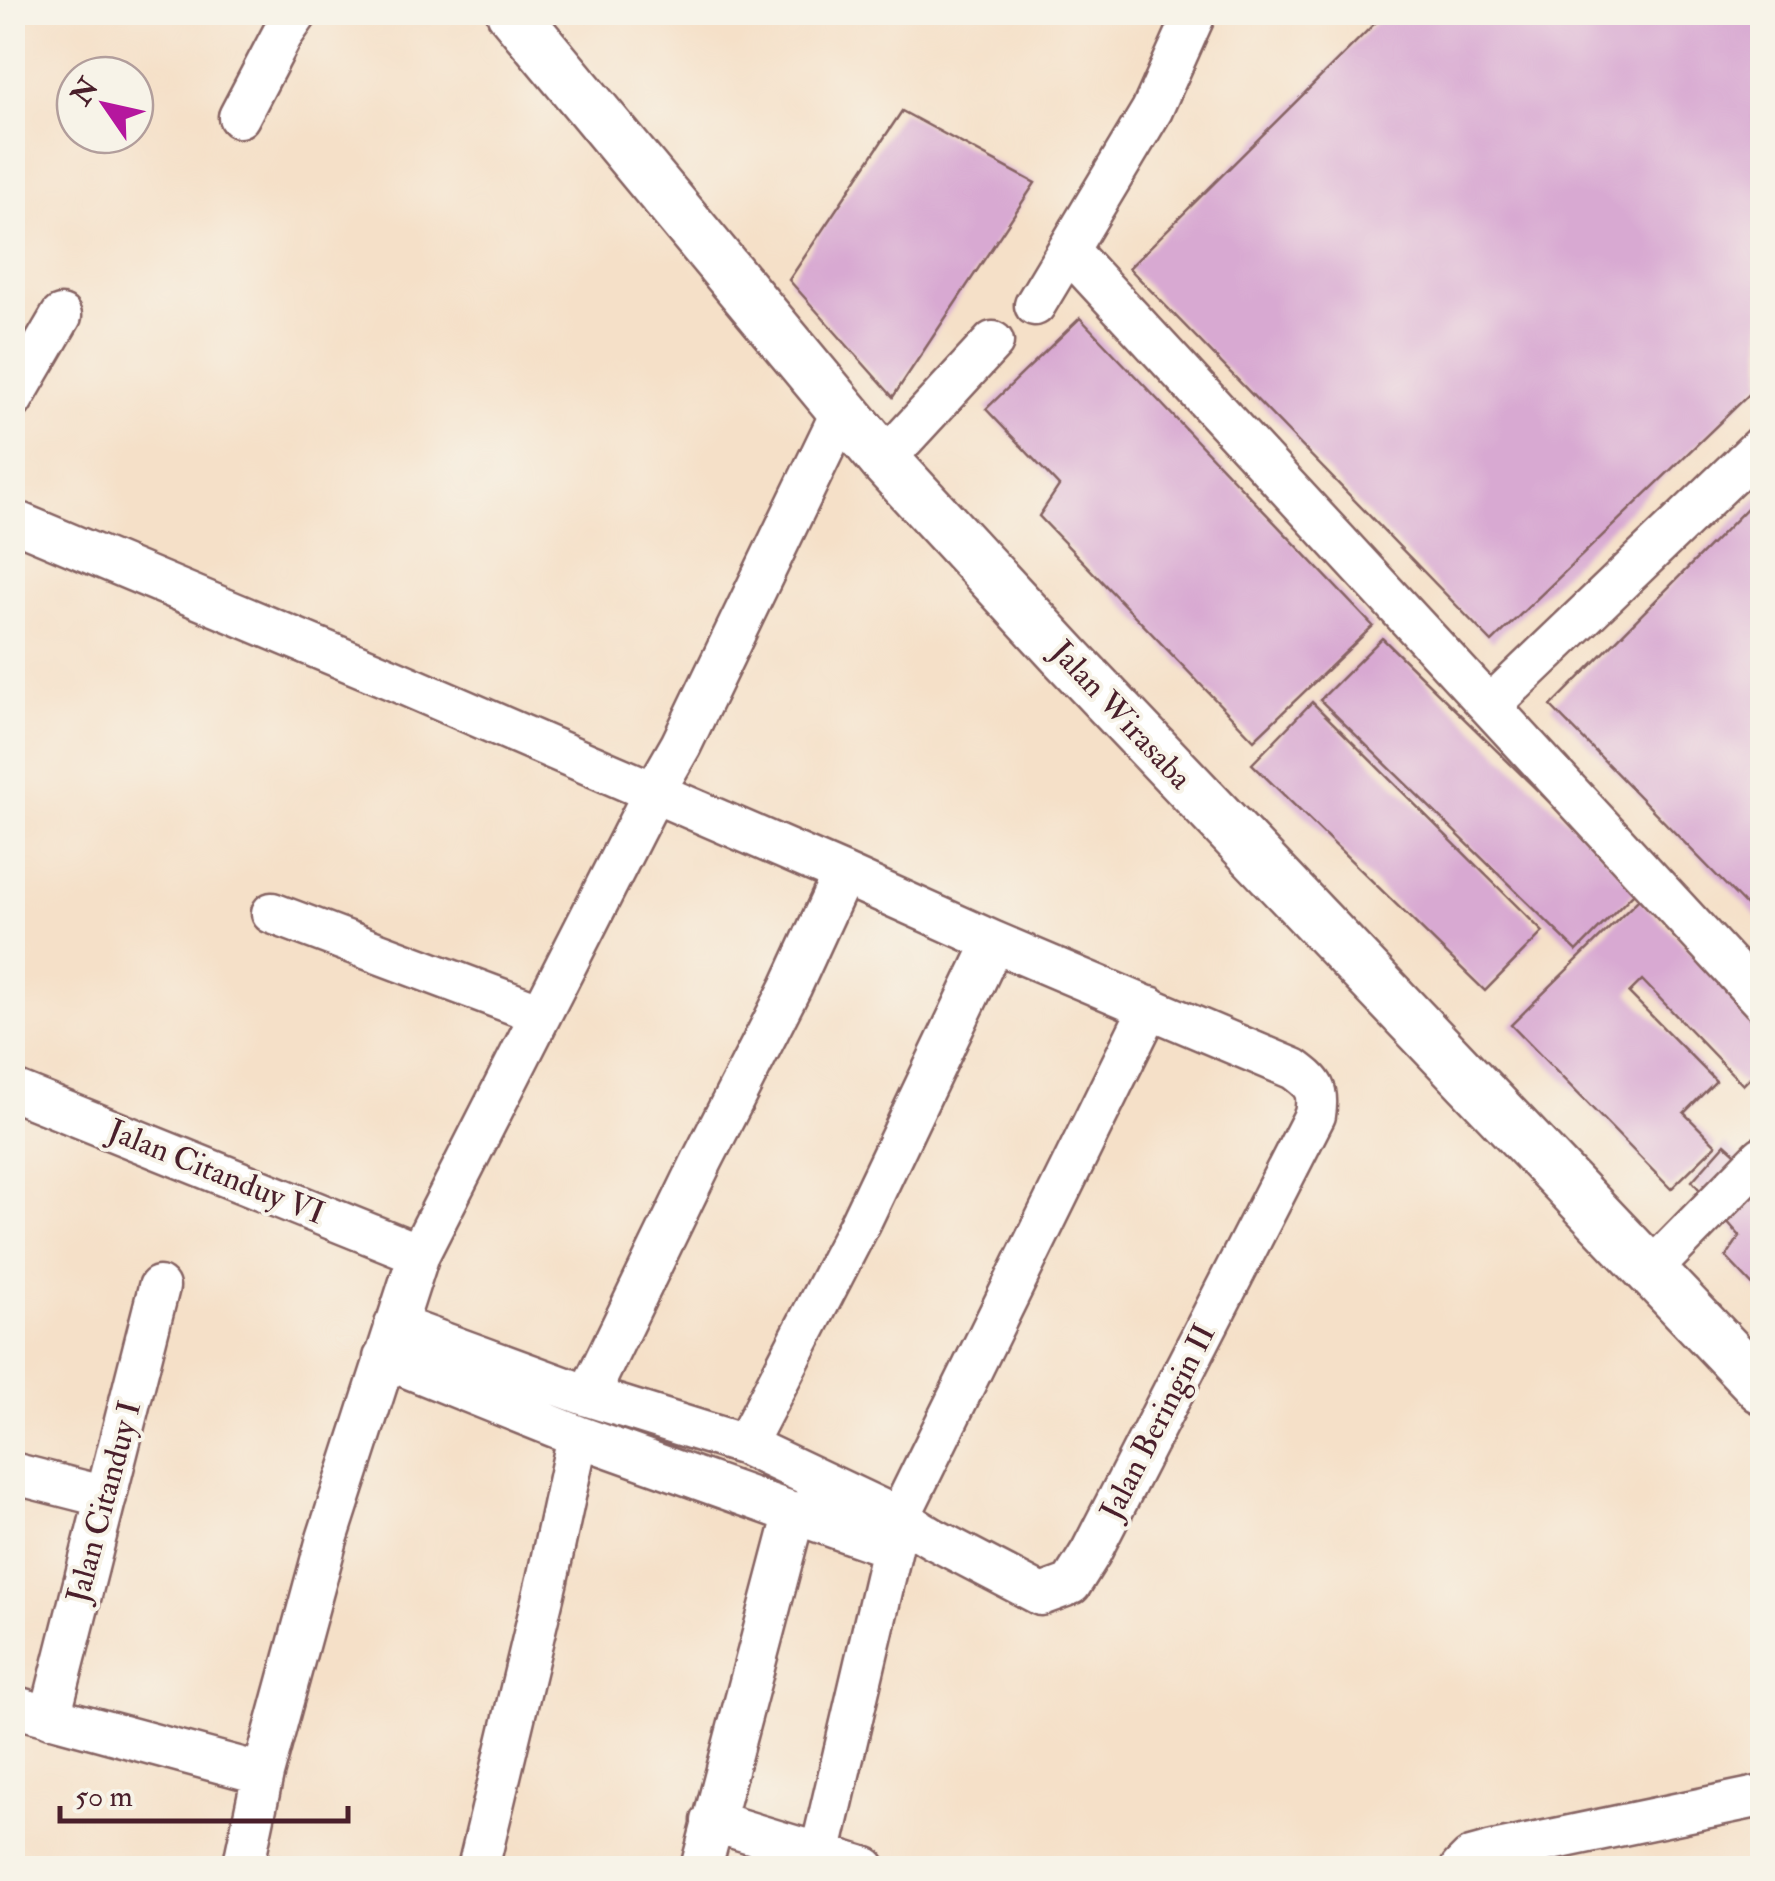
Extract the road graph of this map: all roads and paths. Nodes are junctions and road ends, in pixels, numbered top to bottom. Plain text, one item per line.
1 (298, 12) edge
2 (512, 12) edge
3 (1196, 12) edge
4 (239, 117) dead end
5 (1070, 251) junction
6 (1035, 305) dead end
7 (61, 316) dead end
8 (993, 342) dead end
9 (12, 400) edge
10 (843, 409) junction
11 (1762, 445) edge
12 (884, 460) junction
13 (12, 520) edge
14 (1490, 706) junction
15 (654, 792) junction
16 (844, 874) junction
17 (272, 913) dead end
18 (994, 942) junction
19 (1762, 1001) edge
20 (1150, 1007) junction
21 (541, 1014) junction
22 (12, 1090) edge
23 (1762, 1157) edge
24 (419, 1254) junction
25 (1650, 1271) junction
26 (159, 1288) dead end
27 (390, 1341) junction
28 (1762, 1388) edge
29 (588, 1396) junction
30 (578, 1436) junction
31 (744, 1444) junction
32 (12, 1473) edge
33 (106, 1496) junction
34 (795, 1512) junction
35 (896, 1533) junction
36 (31, 1711) edge
37 (264, 1774) junction
38 (1762, 1796) edge
39 (712, 1821) junction
40 (820, 1855) junction
41 (244, 1868) edge
42 (478, 1868) edge
43 (701, 1868) edge
44 (866, 1868) edge
45 (1461, 1868) edge

1 - 4 street
2 - 10 main road, Jalan Wirasaba
3 - 5 street
5 - 6 street
5 - 14 street
7 - 9 street
8 - 12 street
10 - 12 main road, Jalan Wirasaba
10 - 15 street
11 - 14 street
12 - 25 main road, Jalan Wirasaba
13 - 15 street
14 - 19 street
15 - 16 street
15 - 21 street
16 - 18 street
16 - 29 street
17 - 21 street
18 - 20 street
18 - 31 street
20 - 35 street
20 - 35 street, Jalan Beringin II
21 - 24 street
22 - 24 street, Jalan Citanduy VI
23 - 25 street
24 - 27 street
25 - 28 main road, Jalan Wirasaba
26 - 33 street, Jalan Citanduy I
27 - 29 street
27 - 30 street, Jalan Beringin II
27 - 37 street
29 - 31 street
30 - 34 street, Jalan Beringin II
30 - 42 street
31 - 35 street
32 - 33 street
33 - 36 street, Jalan Citanduy I
34 - 35 street, Jalan Beringin II
34 - 39 street
35 - 40 street
36 - 37 street
37 - 41 street
38 - 45 street
39 - 40 street
39 - 43 street
40 - 44 street

